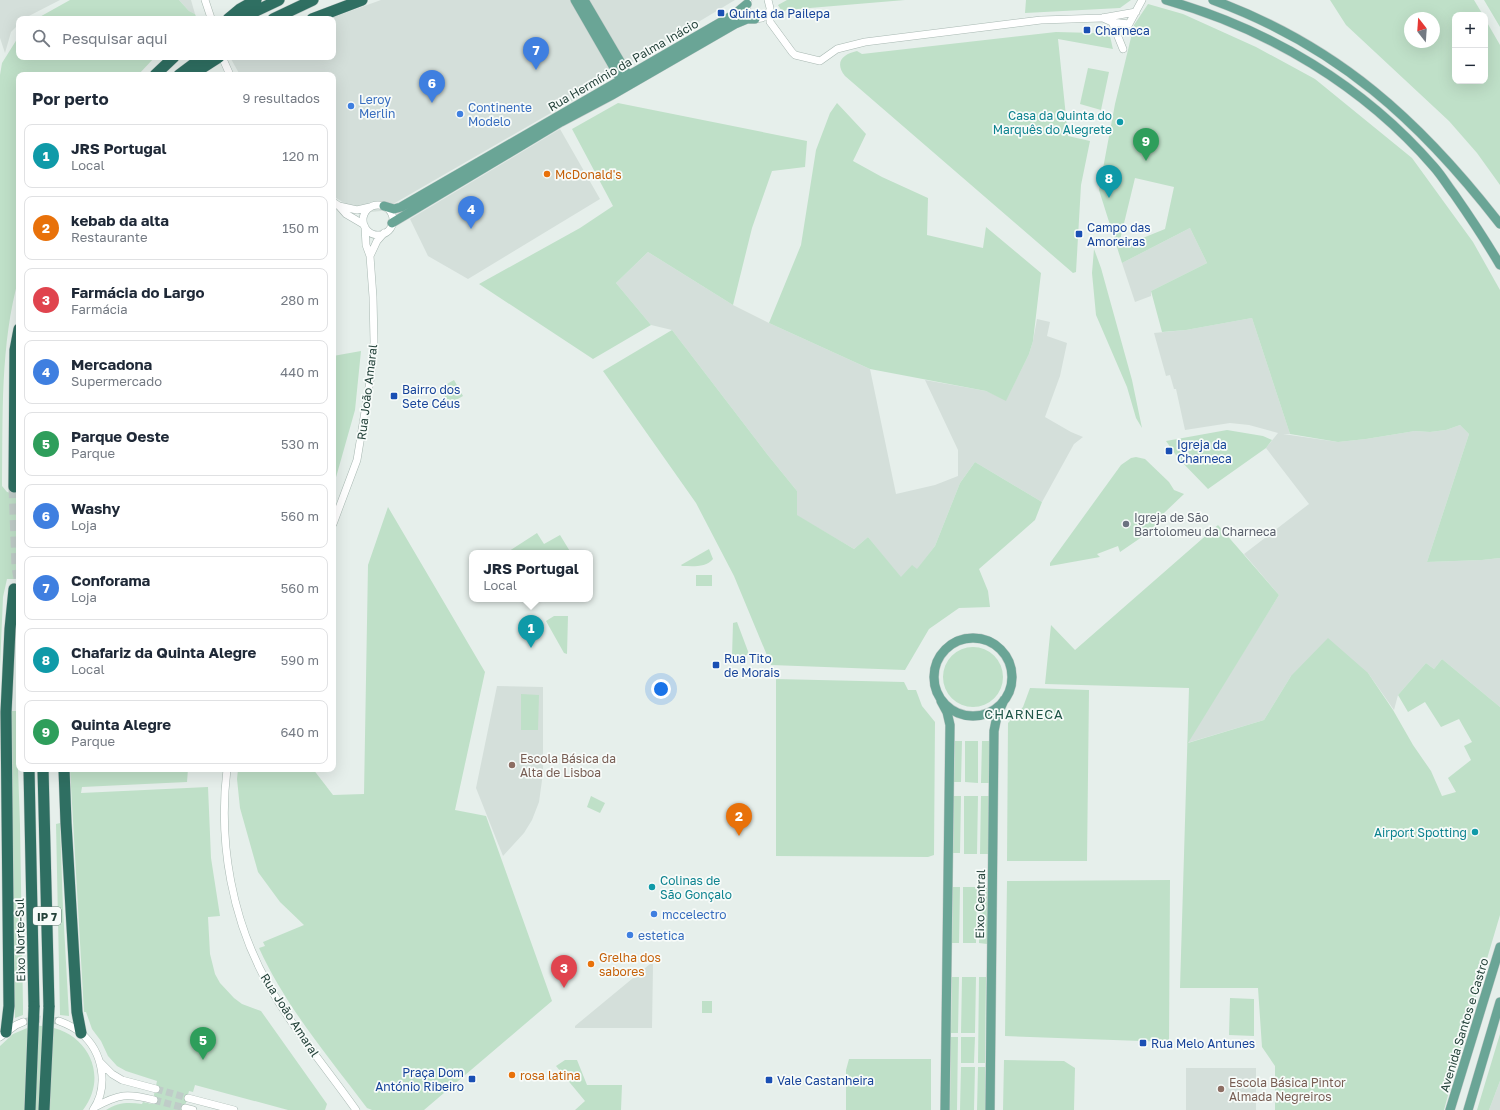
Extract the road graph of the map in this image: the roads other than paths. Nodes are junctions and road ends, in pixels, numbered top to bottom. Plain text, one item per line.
1 (205, 0) edge
2 (256, 0) edge
3 (279, 0) edge
4 (314, 0) edge
5 (362, 0) edge
6 (575, 0) edge
7 (584, 0) edge
8 (768, 0) edge
9 (1142, 0) edge
10 (1166, 0) edge
11 (1213, 0) edge
12 (748, 2) edge
13 (770, 11) junction
14 (1136, 12) junction
15 (241, 15) edge
16 (210, 16) edge
17 (279, 16) edge
18 (320, 16) edge
19 (1102, 18) junction
20 (757, 19) junction
21 (1112, 22) junction
22 (774, 29) junction
23 (1123, 49) dead end
24 (171, 60) edge
25 (201, 60) edge
26 (216, 60) edge
27 (222, 60) edge
28 (157, 72) edge
29 (187, 72) edge
30 (190, 72) edge
31 (228, 72) edge
32 (627, 82) junction
33 (336, 204) edge
34 (372, 206) junction
35 (384, 206) junction
36 (392, 223) junction
37 (1500, 224) edge
38 (364, 226) junction
39 (384, 233) junction
40 (370, 256) junction
41 (1500, 265) edge
42 (16, 345) edge
43 (14, 487) tunnel mouth
44 (336, 516) edge
45 (14, 589) dead end
46 (1004, 700) junction
47 (941, 701) junction
48 (29, 772) edge
49 (43, 772) edge
50 (64, 772) edge
51 (227, 772) edge
52 (1500, 947) edge
53 (1500, 1002) edge
54 (59, 1021) tunnel mouth
55 (23, 1022) tunnel mouth
56 (81, 1033) junction
57 (3, 1034) edge
58 (100, 1062) junction
59 (156, 1089) tunnel mouth
60 (188, 1098) tunnel mouth
61 (154, 1100) tunnel mouth
62 (185, 1108) dead end
63 (94, 1109) edge
64 (30, 1110) edge
65 (44, 1110) edge
66 (193, 1110) edge
67 (234, 1110) edge
68 (356, 1110) edge
69 (945, 1110) edge
70 (990, 1110) edge
71 (1450, 1110) edge
72 (1468, 1110) edge

1 - 16 street
2 - 15 highway
3 - 15 highway
4 - 17 highway
5 - 18 highway
6 - 32 main road
7 - 32 main road
8 - 13 street
9 - 14 street
10 - 41 main road
11 - 37 main road
12 - 20 street
12 - 32 main road, Rua Hermínio da Palma Inácio
13 - 20 street
13 - 22 street
14 - 19 street
14 - 21 street
19 - 21 street
19 - 22 street
20 - 22 street
20 - 32 main road, Rua Hermínio da Palma Inácio
21 - 23 street
24 - 28 highway
25 - 29 highway
26 - 30 highway
27 - 31 street
32 - 35 main road, Rua Hermínio da Palma Inácio
32 - 36 main road, Rua Hermínio da Palma Inácio
33 - 34 street
33 - 38 street
34 - 35 street
34 - 38 street
35 - 36 street
36 - 39 street
38 - 39 street
38 - 40 street, Rua João Amaral
39 - 40 street
40 - 44 street, Rua João Amaral
42 - 43 highway
45 - 57 highway
46 - 47 main road
46 - 47 main road
46 - 70 main road, Eixo Central
47 - 69 main road
48 - 64 highway, Eixo Norte-Sul / IP 7, bridge
49 - 65 highway, IP 7, bridge
50 - 56 highway
51 - 68 street, Rua João Amaral
52 - 71 main road, Avenida Santos e Castro
53 - 72 main road
54 - 56 street
55 - 57 street
56 - 58 street
58 - 59 street
58 - 63 street
60 - 67 street
61 - 63 street
62 - 66 street

